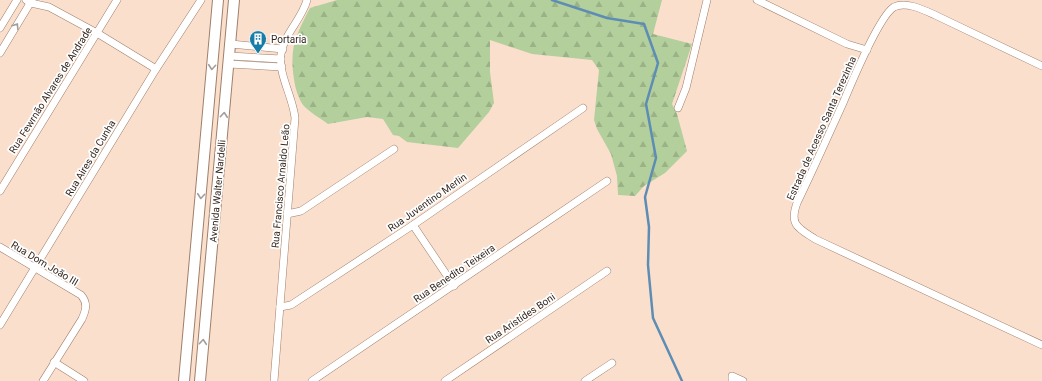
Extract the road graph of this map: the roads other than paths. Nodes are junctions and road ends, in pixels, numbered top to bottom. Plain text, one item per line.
1 (17, 0) edge
2 (44, 0) edge
3 (116, 0) edge
4 (218, 0) edge
5 (234, 0) edge
6 (307, 0) edge
7 (707, 0) edge
8 (757, 0) edge
9 (30, 1) edge
10 (202, 1) edge
11 (49, 7) junction
12 (216, 23) junction
13 (0, 28) edge
14 (97, 33) junction
15 (867, 50) junction
16 (0, 53) edge
17 (230, 55) junction
18 (282, 58) junction
19 (1042, 66) edge
20 (156, 69) junction
21 (583, 108) dead end
22 (678, 108) dead end
23 (394, 149) dead end
24 (607, 181) dead end
25 (0, 191) edge
26 (287, 214) junction
27 (413, 225) junction
28 (0, 247) edge
29 (35, 269) junction
30 (606, 271) dead end
31 (454, 286) junction
32 (280, 306) junction
33 (0, 325) edge
34 (1042, 344) edge
35 (54, 362) junction
36 (612, 363) dead end
37 (732, 378) edge
38 (43, 381) edge
39 (84, 381) edge
40 (184, 381) edge
41 (200, 381) edge
42 (274, 381) edge
43 (312, 381) edge
44 (445, 381) edge
45 (586, 381) edge
46 (743, 381) edge

1 - 13 street
2 - 11 street
3 - 14 street, Rua Fewrnão Alvares de Andrade
4 - 12 street, Avenida Walter Nardelli
5 - 17 street, Avenida Walter Nardelli
6 - 18 street
7 - 22 street
8 - 15 street
9 - 11 street
16 -> 9 street
10 - 20 street, Rua Aires da Cunha
11 - 14 street
12 - 17 street
12 -> 40 street, Avenida Walter Nardelli
14 - 20 street
14 - 25 street, Rua Fewrnão Alvares de Andrade
15 - 19 street, Estrada de Acesso Santa Terezinha
15 - 34 street, Estrada de Acesso Santa Terezinha
17 - 18 street
17 - 18 street
41 -> 17 street, Avenida Walter Nardelli
18 - 26 street, Rua Francisco Arnaldo Leão
20 - 29 street, Rua Aires da Cunha
21 - 27 street, Rua Juventino Merlin
23 - 26 street
24 - 31 street, Rua Benedito Teixeira
26 - 32 street, Rua Francisco Arnaldo Leão
27 - 31 street
27 - 32 street, Rua Juventino Merlin
28 - 29 street, Rua Dom João III
29 - 33 street, Rua Aires da Cunha
29 - 35 street, Rua Dom João III
30 - 44 street, Rua Aristídes Boni
31 - 43 street, Rua Benedito Teixeira
32 - 42 street, Rua Francisco Arnaldo Leão
35 - 38 street
35 - 39 street
36 - 45 street
37 - 46 street

